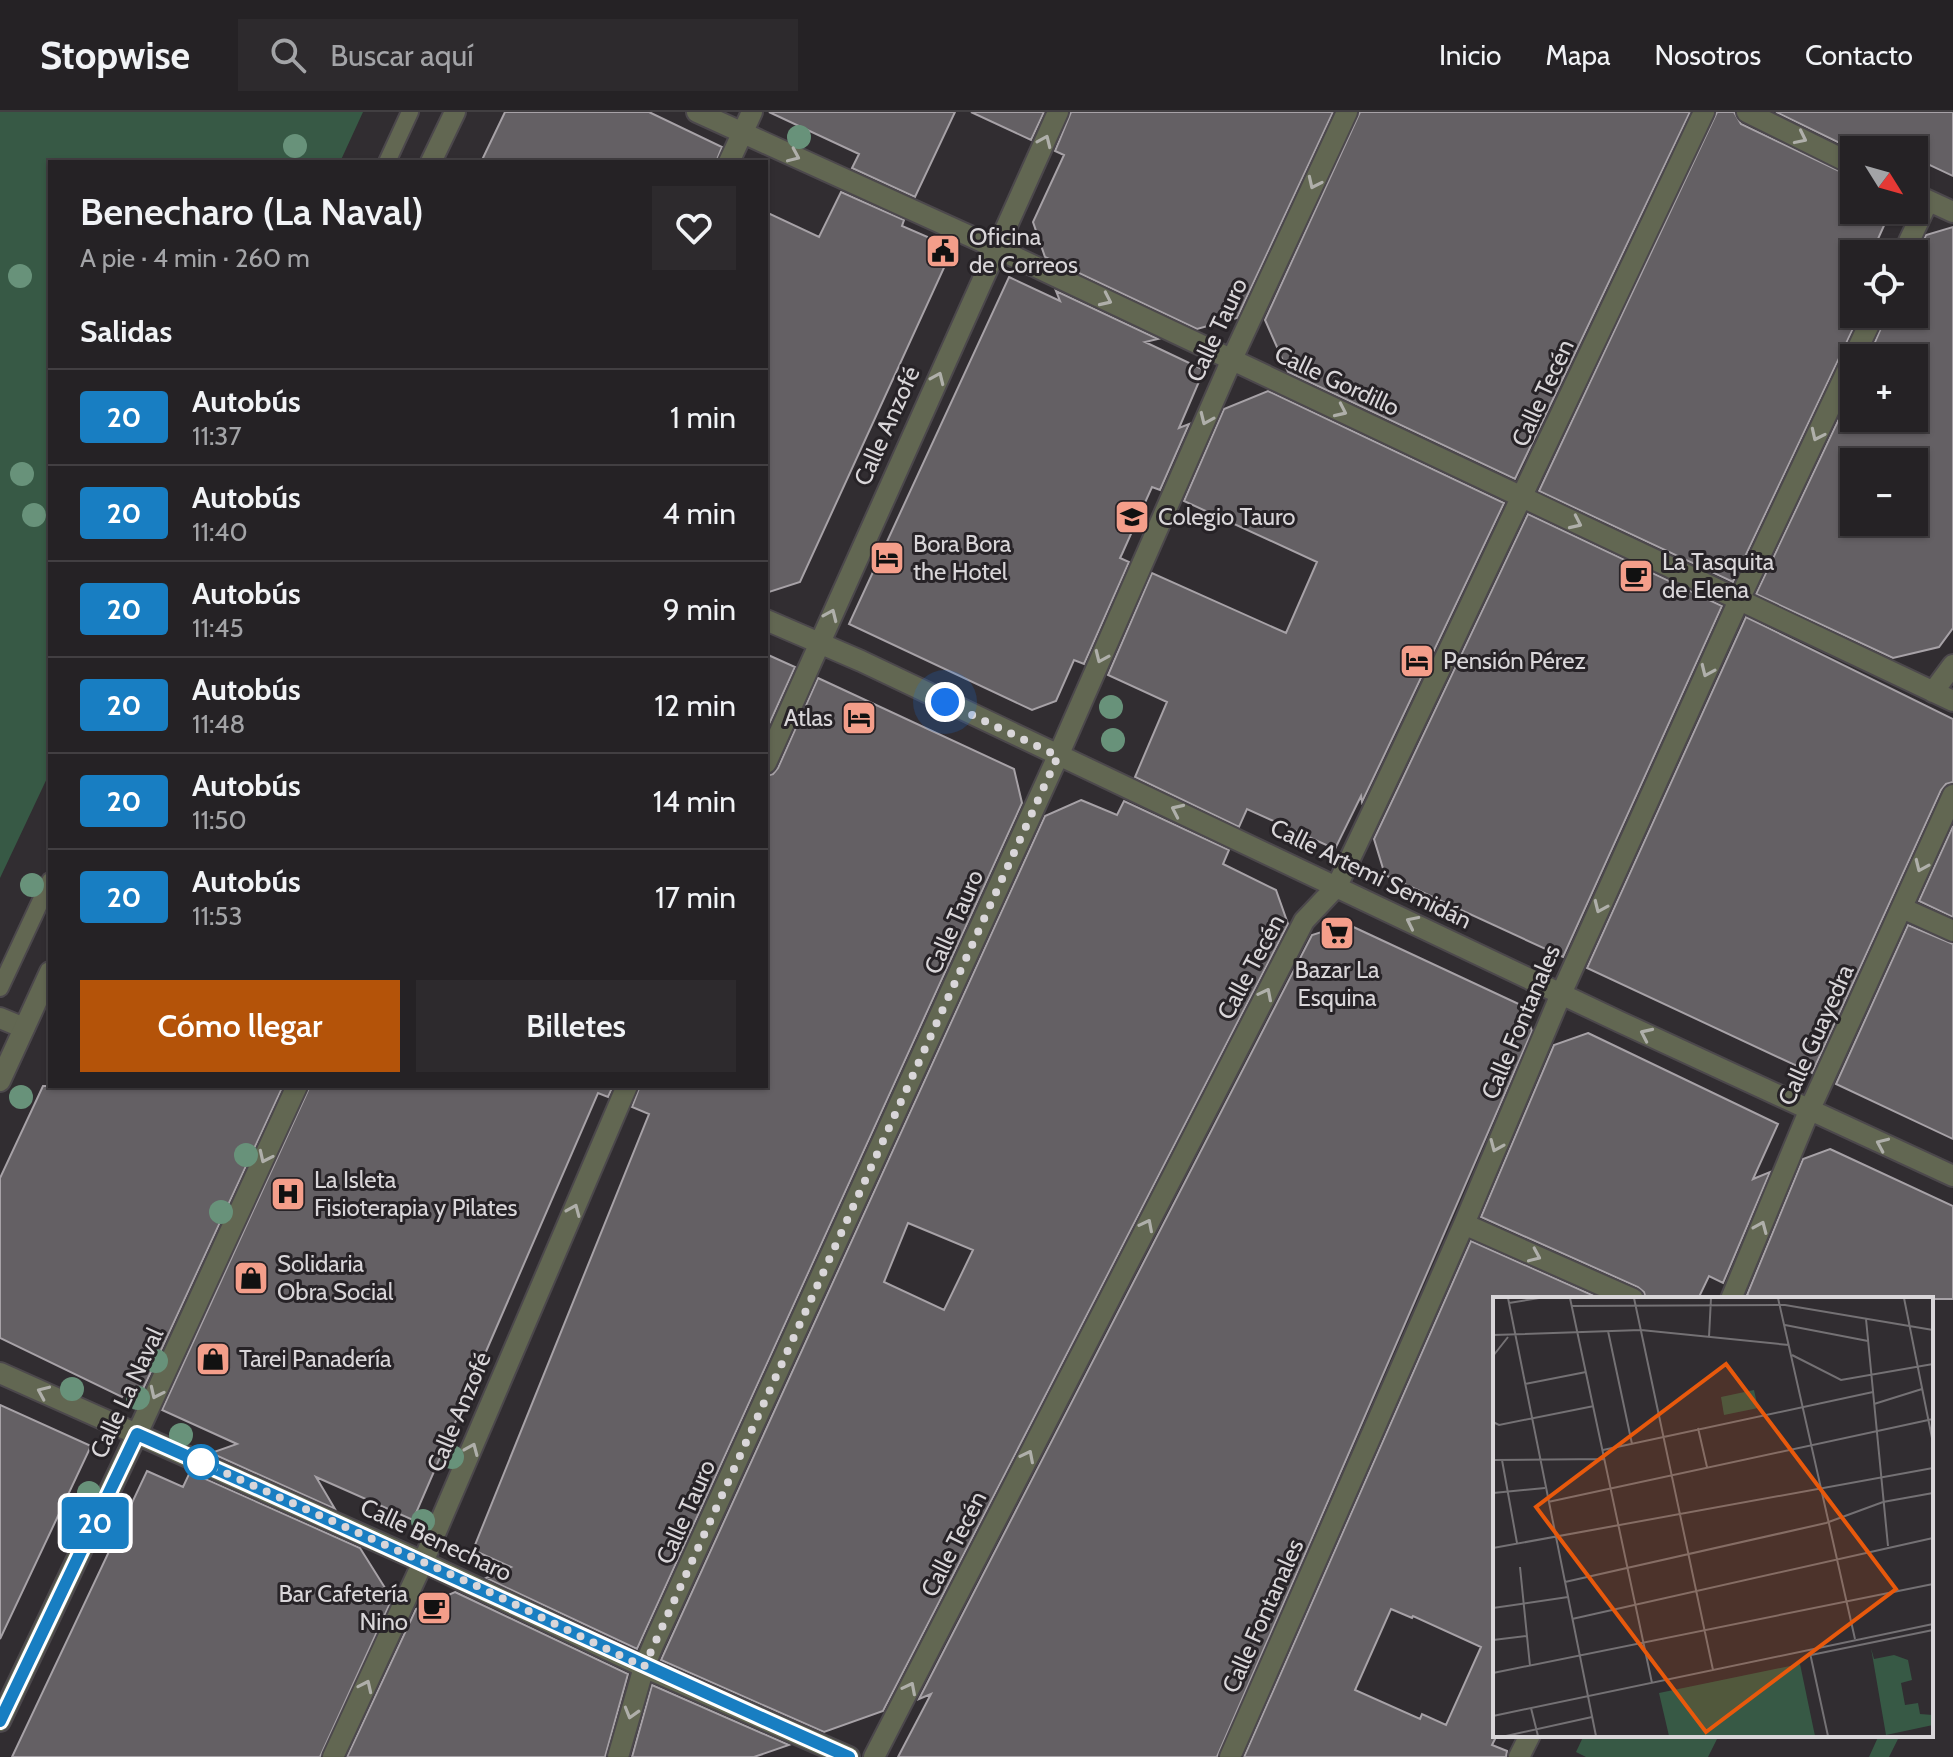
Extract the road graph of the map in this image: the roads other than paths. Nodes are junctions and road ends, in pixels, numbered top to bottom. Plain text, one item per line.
1 (410, 112) edge
2 (455, 112) edge
3 (697, 112) edge
4 (752, 112) edge
5 (1058, 112) edge
6 (1347, 112) edge
7 (1704, 112) edge
8 (1747, 112) edge
9 (743, 132) junction
10 (1840, 158) edge
11 (388, 160) edge
12 (432, 160) edge
13 (730, 160) edge
14 (1928, 201) edge
15 (1953, 212) edge
16 (996, 248) junction
17 (1867, 328) edge
18 (1232, 359) junction
19 (1522, 497) junction
20 (1739, 600) junction
21 (768, 621) edge
22 (818, 643) junction
23 (1953, 665) edge
24 (1933, 692) junction
25 (1953, 701) edge
26 (1058, 756) junction
27 (768, 758) edge
28 (1953, 795) edge
29 (48, 885) edge
30 (1337, 886) junction
31 (1902, 908) junction
32 (1953, 931) edge
33 (48, 976) edge
34 (0, 988) edge
35 (1561, 994) junction
36 (0, 1018) edge
37 (24, 1028) junction
38 (0, 1081) edge
39 (296, 1088) edge
40 (626, 1088) edge
41 (1809, 1111) junction
42 (1953, 1176) edge
43 (1464, 1224) junction
44 (1628, 1297) edge
45 (1732, 1297) edge
46 (0, 1373) edge
47 (137, 1434) junction
48 (423, 1562) junction
49 (644, 1667) junction
50 (0, 1721) edge
51 (1529, 1737) edge
52 (333, 1757) edge
53 (618, 1757) edge
54 (849, 1757) edge
55 (874, 1757) edge
56 (1230, 1757) edge
57 (1519, 1757) edge

1 - 11 lane
2 - 12 street
3 - 9 street, Calle Gordillo
4 - 9 street
16 -> 5 street, Calle Anzofé
6 -> 18 street, Calle Tauro
7 - 19 street, Calle Tecén
8 -> 10 street
9 - 13 street
9 -> 16 street, Calle Gordillo
14 - 15 street
16 -> 18 street, Calle Gordillo
22 -> 16 street, Calle Anzofé
17 -> 20 street, Calle Fontanales
18 -> 19 street, Calle Gordillo
18 -> 26 street, Calle Tauro
19 -> 20 street, Calle Gordillo
19 - 30 street, Calle Tecén
20 - 24 street, Calle Gordillo
20 -> 35 street, Calle Fontanales
21 - 22 street, Calle Artemi Semidán
22 - 26 street, Calle Artemi Semidán
22 - 27 street, Calle Anzofé
23 - 24 street
24 - 25 street, Calle Gordillo
30 -> 26 street, Calle Artemi Semidán
26 - 49 street, Calle Tauro
28 -> 31 street, Calle Guayedra
29 - 34 lane
35 -> 30 street, Calle Artemi Semidán
55 -> 30 street, Calle Tecén
31 - 32 street
31 - 41 street, Calle Guayedra
33 - 37 street
41 -> 35 street, Calle Artemi Semidán
35 -> 43 street, Calle Fontanales
36 - 37 street
37 - 38 street
39 -> 47 street, Calle La Naval
48 -> 40 street, Calle Anzofé
42 -> 41 street, Calle Artemi Semidán
45 -> 41 street, Calle Guayedra
43 -> 44 street
43 - 56 street, Calle Fontanales
47 -> 46 street, Calle Benecharo
47 - 48 street, Calle Benecharo
47 - 50 street, Calle La Naval
48 - 49 street, Calle Benecharo
52 -> 48 street, Calle Anzofé
49 -> 53 street, Calle Tauro
49 - 54 street, Calle Benecharo
51 - 57 street

